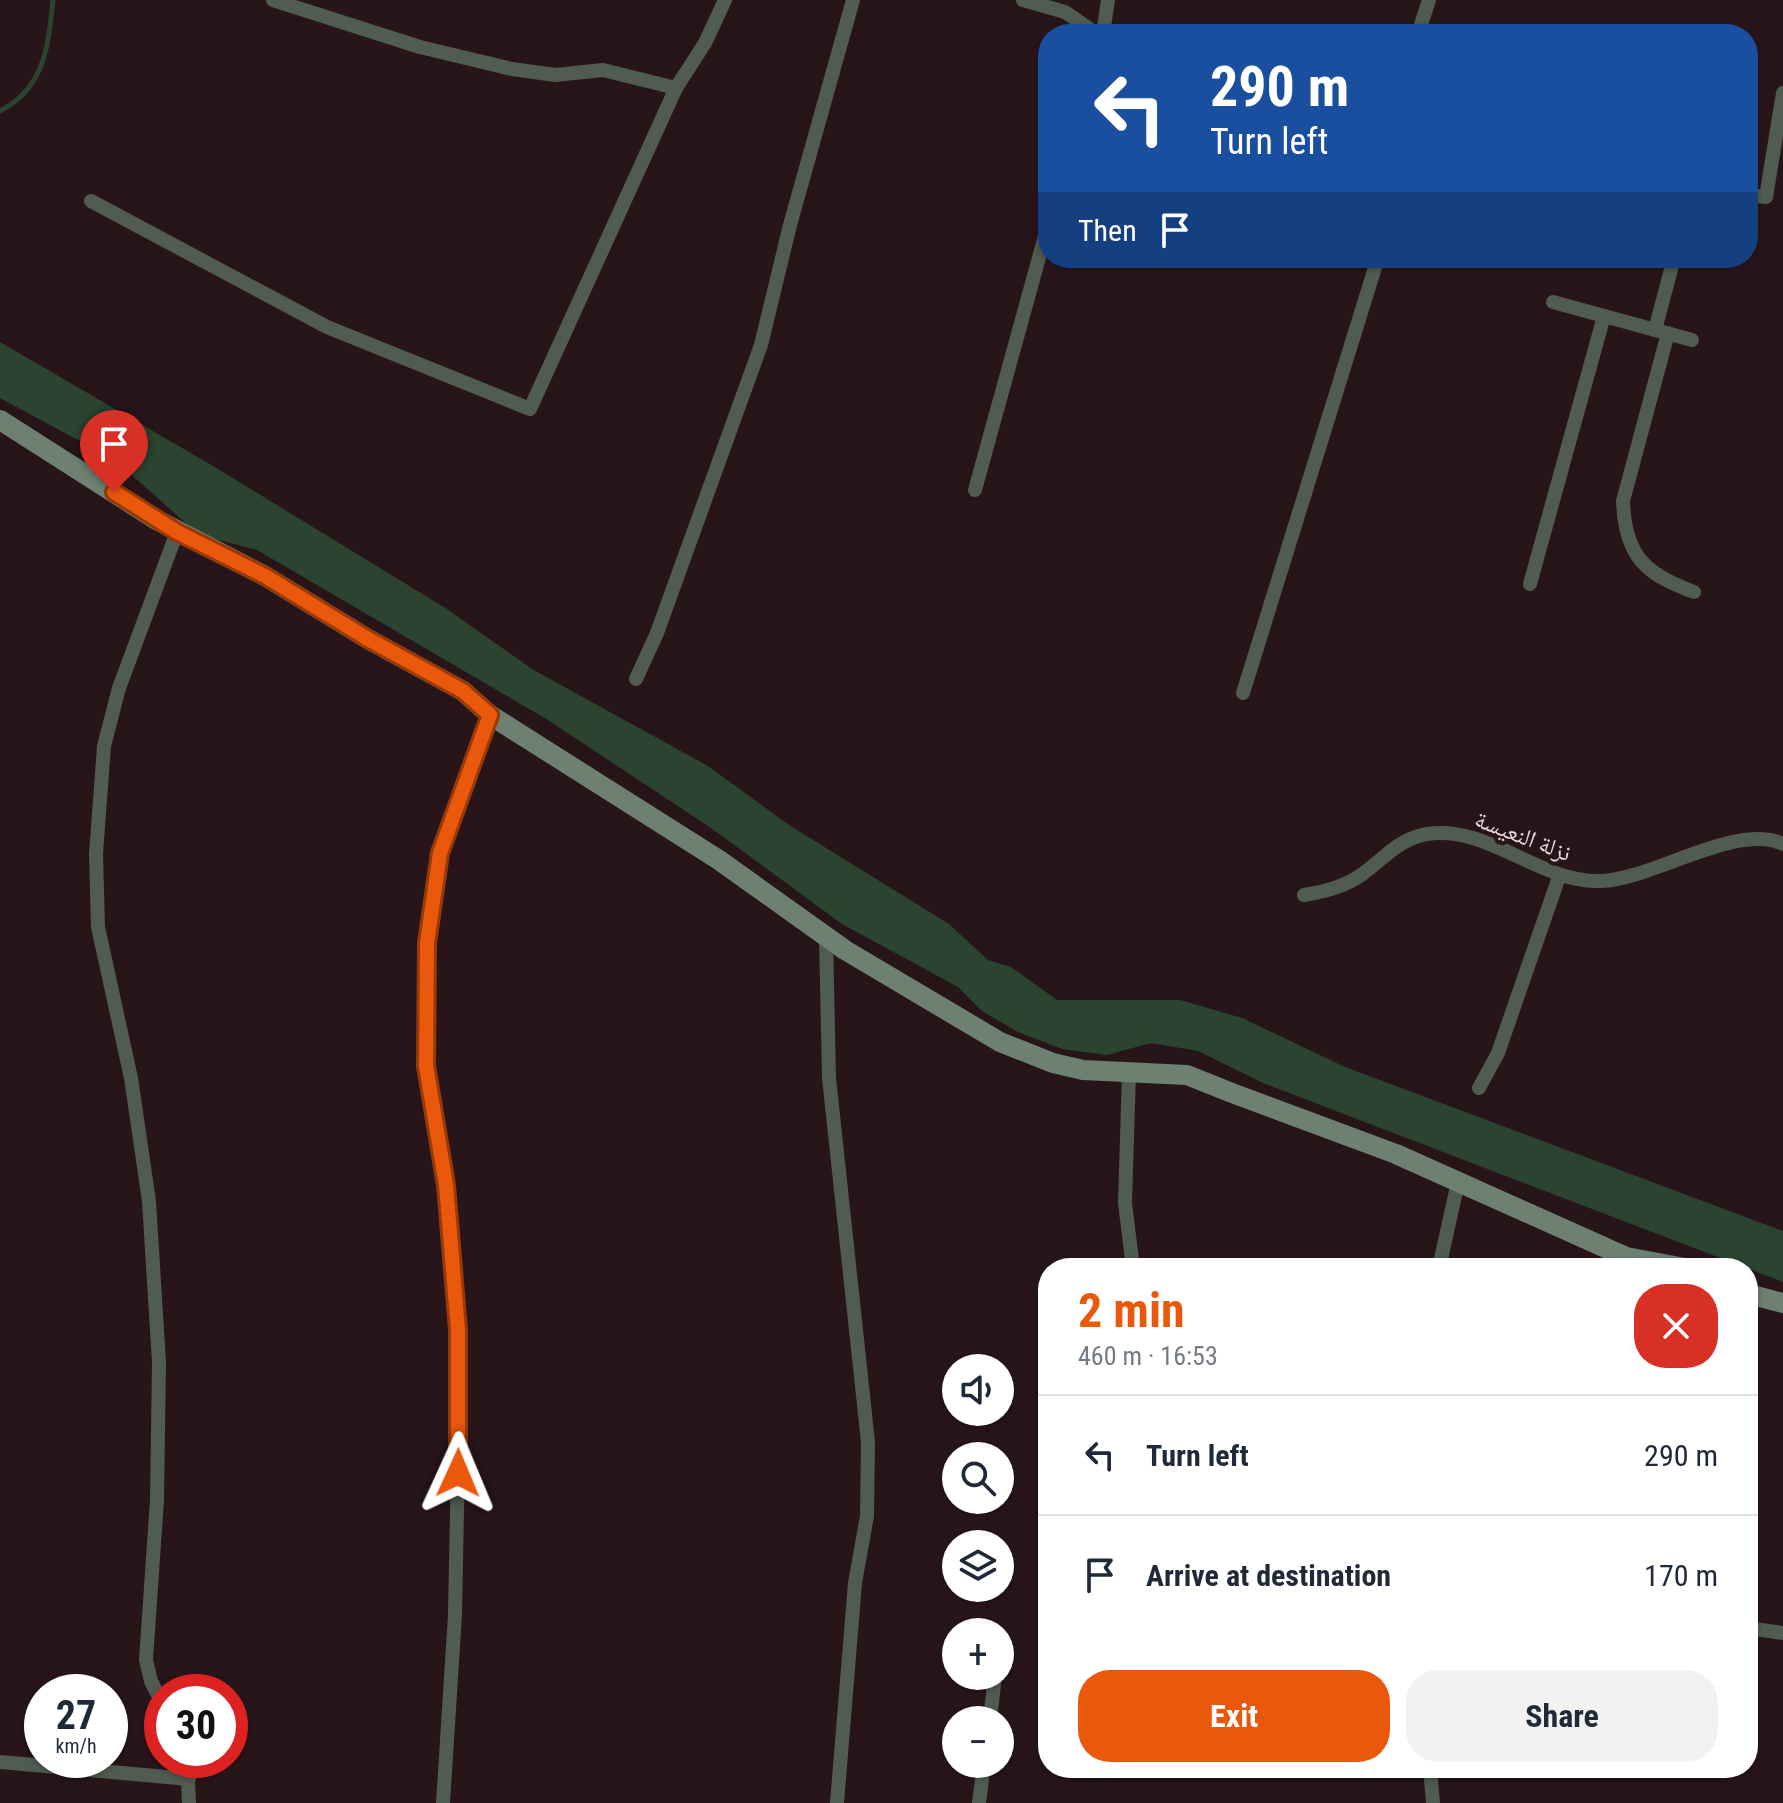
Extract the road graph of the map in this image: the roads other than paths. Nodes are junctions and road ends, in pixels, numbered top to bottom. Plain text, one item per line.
1 (273, 0) edge
2 (725, 0) edge
3 (853, 0) edge
4 (1023, 0) edge
5 (1108, 0) edge
6 (1429, 0) edge
7 (1082, 24) edge
8 (1104, 24) edge
9 (1421, 24) edge
10 (676, 88) junction
11 (1783, 93) edge
12 (1758, 196) edge
13 (91, 201) dead end
14 (1038, 261) edge
15 (1375, 268) edge
16 (1672, 268) edge
17 (1553, 302) dead end
18 (1604, 316) junction
19 (1662, 332) junction
20 (1692, 340) dead end
21 (0, 420) edge
22 (975, 490) dead end
23 (177, 532) junction
24 (1530, 584) dead end
25 (1694, 592) dead end
26 (636, 679) dead end
27 (1243, 693) dead end
28 (490, 715) junction
29 (1783, 844) edge
30 (1559, 877) junction
31 (1304, 895) dead end
32 (826, 936) junction
33 (1129, 1073) junction
34 (1479, 1088) dead end
35 (1458, 1182) junction
36 (1132, 1258) edge
37 (1441, 1258) edge
38 (1631, 1258) edge
39 (1758, 1297) edge
40 (1783, 1303) edge
41 (1758, 1629) edge
42 (1783, 1633) edge
43 (149, 1674) edge
44 (0, 1762) edge
45 (982, 1778) edge
46 (1431, 1778) edge
47 (189, 1779) joint
48 (189, 1803) edge
49 (443, 1803) edge
50 (837, 1803) edge
51 (979, 1803) edge
52 (1433, 1803) edge

1 - 10 street
2 - 10 street
3 - 26 street
4 - 7 street
5 - 8 street
6 - 9 street
10 - 13 street
11 - 12 street
14 - 22 street
15 - 27 street
16 - 19 street
17 - 18 street
18 - 19 street
18 - 24 street
19 - 20 street
19 - 25 street
21 - 23 street
23 - 28 street
23 - 43 street
28 - 32 street
28 - 49 street
29 - 30 street, نزلة النعيسة
30 - 31 street, نزلة النعيسة
30 - 34 street
32 - 33 street
32 - 50 street
33 - 35 street
33 - 36 street
35 - 37 street
35 - 38 street
39 - 40 street
41 - 42 street
44 - 47 street
45 - 51 street
46 - 52 street
47 - 48 street

